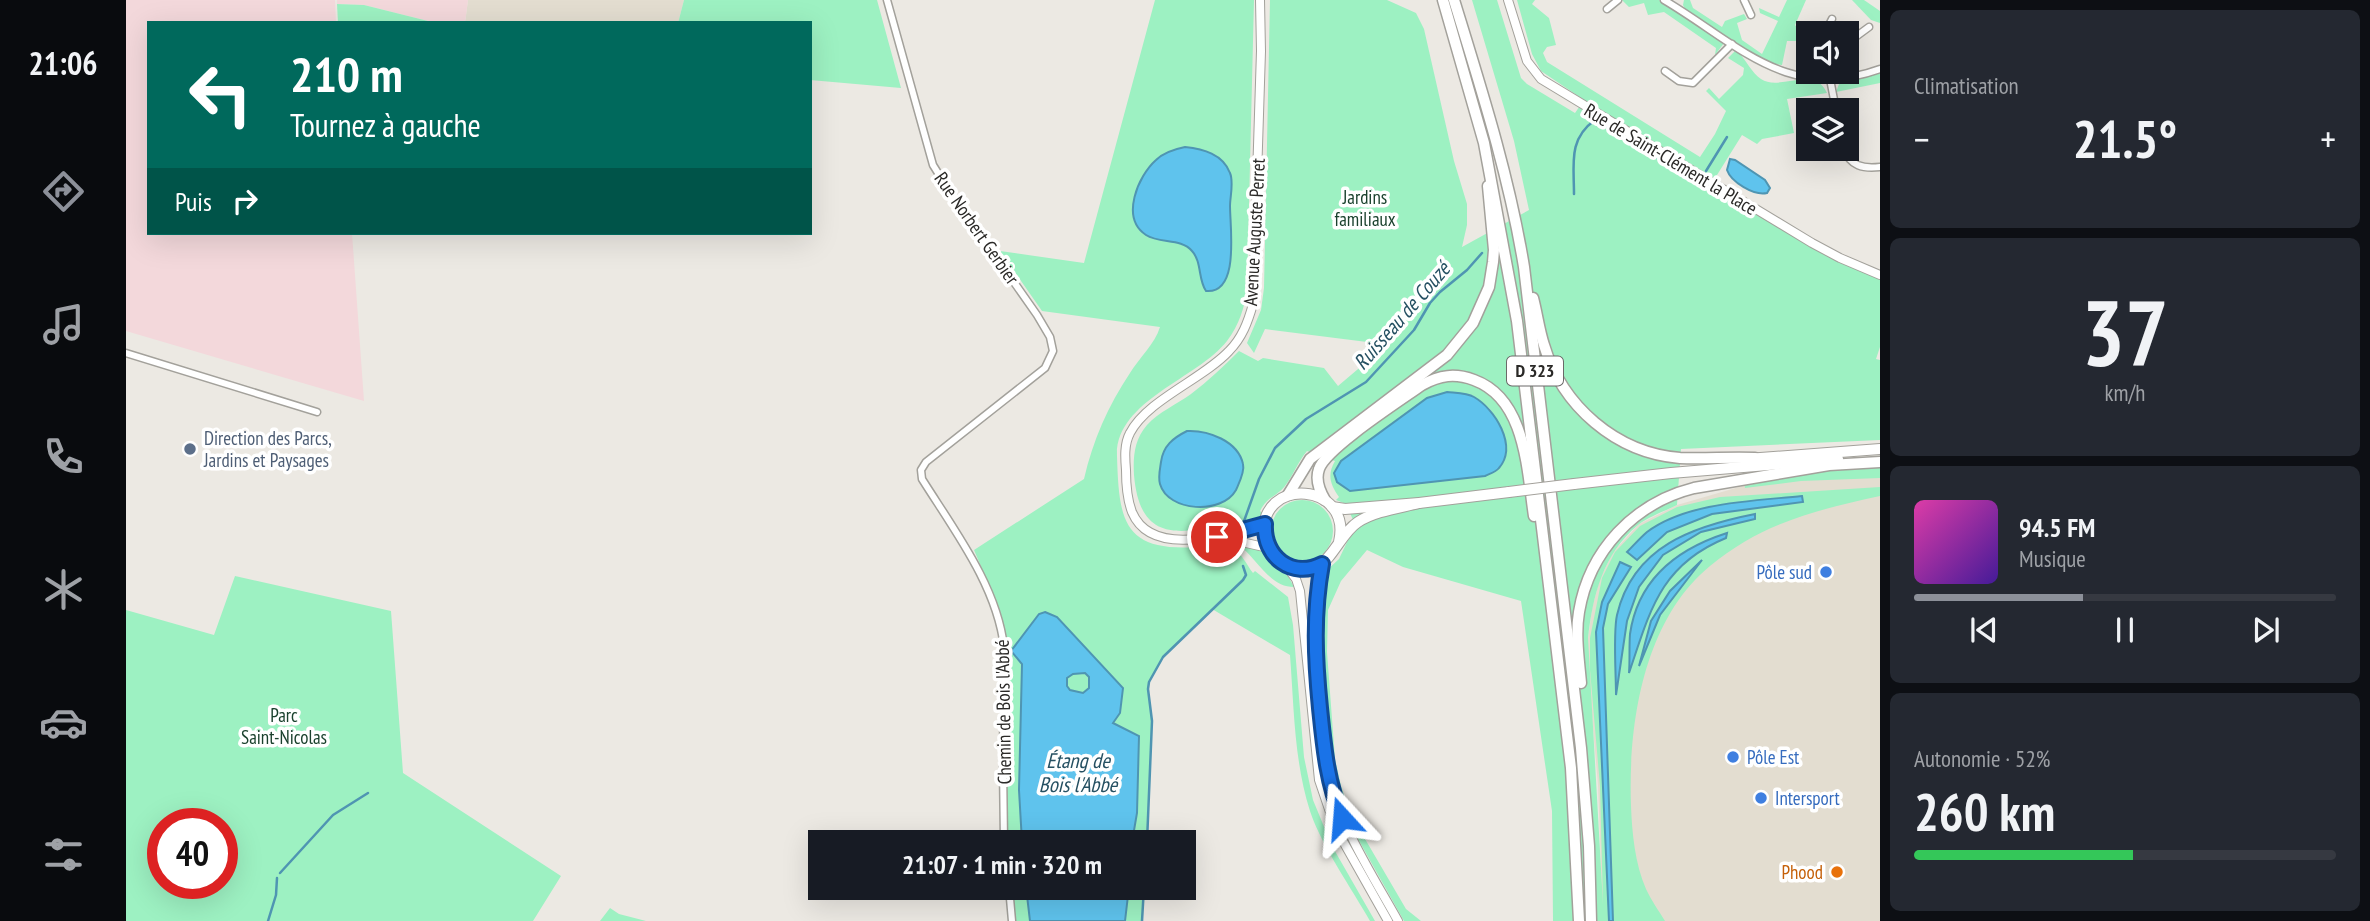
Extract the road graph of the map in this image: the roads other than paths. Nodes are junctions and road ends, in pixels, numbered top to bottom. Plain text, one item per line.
1 (887, 0) edge
2 (1262, 0) edge
3 (1443, 0) edge
4 (1454, 0) edge
5 (1507, 0) edge
6 (1618, 0) edge
7 (1664, 0) edge
8 (1744, 0) edge
9 (1677, 3) edge
10 (1607, 9) dead end
11 (1751, 15) dead end
12 (1869, 27) dead end
13 (1859, 34) edge
14 (1732, 44) junction
15 (1880, 68) edge
16 (1665, 71) dead end
17 (1859, 72) edge
18 (1796, 75) edge
19 (1851, 161) edge
20 (1880, 167) edge
21 (1490, 169) junction
22 (1524, 267) junction
23 (1880, 275) edge
24 (126, 353) edge
25 (1045, 368) joint
26 (317, 412) dead end
27 (1880, 449) edge
28 (1755, 458) junction
29 (1880, 460) edge
30 (1671, 473) junction
31 (1288, 495) junction
32 (1419, 503) junction
33 (1329, 504) junction
34 (1265, 524) junction
35 (1217, 537) junction
36 (1339, 542) junction
37 (1268, 548) junction
38 (1322, 564) junction
39 (1286, 566) junction
40 (1547, 566) junction
41 (1581, 748) junction
42 (1004, 830) edge
43 (1010, 900) edge
44 (1012, 921) edge
45 (1388, 921) edge
46 (1398, 921) edge
47 (1579, 921) edge
48 (1591, 921) edge

1 - 25 street, Rue Norbert Gerbier
2 - 35 street, Avenue Auguste Perret
3 - 21 highway, D 323
4 - 22 highway, D 323
5 - 23 street, Rue de Saint-Clément la Place
6 - 10 street
7 - 9 street
8 - 11 street
9 - 14 street
12 - 13 street
14 - 16 street
14 - 18 street
15 - 17 street
19 - 20 street
21 - 31 highway
21 - 40 highway, D 323
22 - 28 highway
22 - 41 highway, D 323
24 - 26 street
25 - 42 street, Chemin de Bois l'Abbé
27 - 28 main road
28 - 30 main road
29 - 30 main road
29 - 41 highway
30 - 32 main road, bridge
31 - 33 main road
31 - 34 main road
32 - 33 main road
32 - 36 main road
33 - 36 main road
33 - 40 highway
34 - 35 street, Avenue Auguste Perret
34 - 37 main road
35 - 37 street, Avenue Auguste Perret
36 - 38 main road
37 - 39 main road
38 - 39 main road
38 - 46 street
39 - 45 street
40 - 47 highway, D 323
41 - 48 highway, D 323
43 - 44 street

